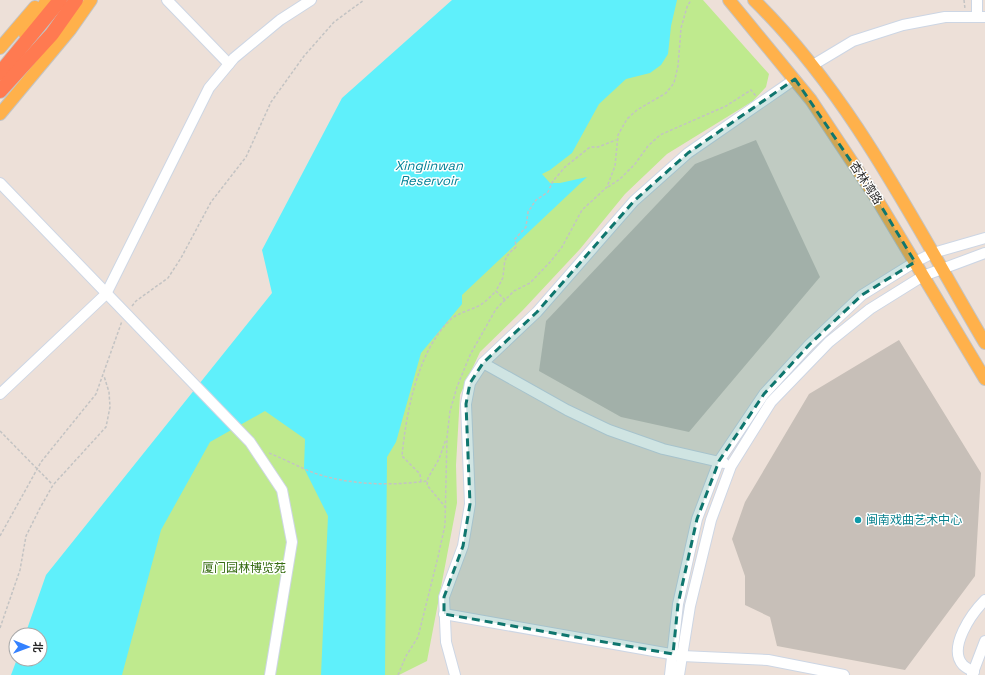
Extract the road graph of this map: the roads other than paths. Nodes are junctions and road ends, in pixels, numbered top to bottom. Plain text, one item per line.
1 (41, 0) edge
2 (76, 0) edge
3 (91, 0) edge
4 (167, 0) edge
5 (311, 0) edge
6 (729, 0) edge
7 (754, 0) edge
8 (977, 0) edge
9 (54, 2) edge
10 (981, 17) edge
11 (70, 30) junction
12 (0, 48) edge
13 (229, 64) junction
14 (813, 65) junction
15 (4, 74) edge
16 (795, 79) junction
17 (0, 91) edge
18 (0, 114) edge
19 (0, 183) edge
20 (985, 238) edge
21 (933, 252) junction
22 (985, 253) edge
23 (915, 262) junction
24 (942, 267) junction
25 (923, 276) junction
26 (106, 294) junction
27 (985, 343) edge
28 (483, 363) junction
29 (985, 379) edge
30 (0, 394) edge
31 (719, 461) junction
32 (731, 466) junction
33 (985, 600) edge
34 (444, 614) junction
35 (985, 641) edge
36 (678, 655) junction
37 (973, 674) edge
38 (270, 675) edge
39 (455, 675) edge
40 (670, 675) edge
41 (679, 675) edge
42 (844, 675) edge

1 - 12 main road
2 - 15 highway
3 - 11 main road
4 - 13 street
5 - 13 street
6 - 16 main road, 杏林湾路
7 - 14 main road, 杏林湾路
8 - 10 street
9 - 15 highway
10 - 14 street
11 - 15 main road
11 - 18 main road
13 - 26 street
14 - 21 main road, 杏林湾路
15 - 17 highway
16 - 23 main road, 杏林湾路
16 - 28 street
19 - 26 street
20 - 21 street
21 - 23 street
21 - 24 main road, 杏林湾路
22 - 24 street
23 - 25 main road, 杏林湾路
23 - 31 street
24 - 25 street
24 - 27 main road, 杏林湾路
25 - 29 main road, 杏林湾路
25 - 32 street
26 - 30 street
26 - 38 street
28 - 31 street
28 - 34 street
31 - 32 street
31 - 36 street
32 - 36 street
33 - 37 street
34 - 36 street
34 - 39 street
35 - 37 street
36 - 40 street
36 - 41 street
36 - 42 street

